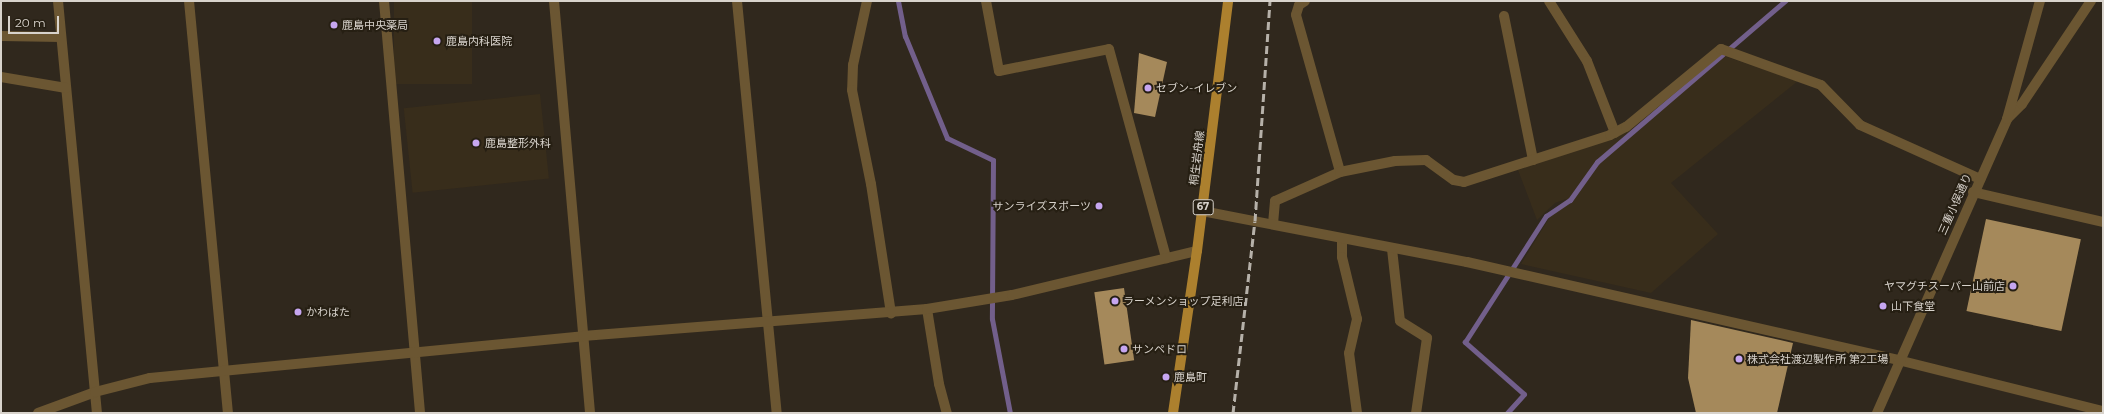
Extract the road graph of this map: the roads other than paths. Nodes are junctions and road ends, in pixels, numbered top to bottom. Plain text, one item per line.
1 (58, 1) edge
2 (189, 1) edge
3 (384, 1) edge
4 (554, 1) edge
5 (737, 1) edge
6 (867, 1) edge
7 (986, 1) edge
8 (1228, 1) edge
9 (1305, 1) edge
10 (1549, 1) edge
11 (2040, 1) edge
12 (2091, 1) edge
13 (1504, 16) dead end
14 (1, 36) edge
15 (61, 37) junction
16 (1, 77) edge
17 (66, 88) junction
18 (2007, 119) junction
19 (1615, 132) junction
20 (1533, 160) junction
21 (1340, 172) junction
22 (1980, 179) junction
23 (1973, 192) junction
24 (1202, 211) junction
25 (2103, 222) edge
26 (1273, 224) junction
27 (1342, 239) junction
28 (1392, 249) junction
29 (1197, 251) junction
30 (1166, 258) junction
31 (927, 309) junction
32 (891, 313) junction
33 (769, 322) junction
34 (583, 336) junction
35 (415, 354) junction
36 (1898, 360) junction
37 (224, 373) junction
38 (95, 392) junction
39 (2103, 411) edge
40 (38, 413) edge
41 (97, 413) edge
42 (228, 413) edge
43 (420, 413) edge
44 (590, 413) edge
45 (777, 413) edge
46 (947, 413) edge
47 (1173, 413) edge
48 (1358, 413) edge
49 (1416, 413) edge
50 (1877, 413) edge

1 - 15 street
2 - 37 street
3 - 35 street
4 - 34 street
5 - 33 street
6 - 32 street
7 - 30 street
8 - 24 main road, 桐生岩舟線 / 67
9 - 21 street
10 - 19 street
11 - 18 street, 三重小俣通り
12 - 18 street
13 - 20 street
14 - 15 street
15 - 17 street
16 - 17 street
17 - 38 street
18 - 22 street, 三重小俣通り
19 - 20 street
19 - 22 street
20 - 21 street
21 - 26 street
22 - 23 street, 三重小俣通り
23 - 25 street
23 - 36 street, 三重小俣通り
24 - 26 street
24 - 29 main road, 桐生岩舟線 / 67
26 - 27 street
27 - 28 street
27 - 48 street
28 - 36 street
28 - 49 street
29 - 30 street
29 - 47 main road, 桐生岩舟線 / 67
30 - 31 street
31 - 32 street
31 - 46 street
32 - 33 street
33 - 34 street
33 - 45 street
34 - 35 street
34 - 44 street
35 - 37 street
35 - 43 street
36 - 39 street
36 - 50 street, 三重小俣通り
37 - 38 street
37 - 42 street
38 - 40 street
38 - 41 street

